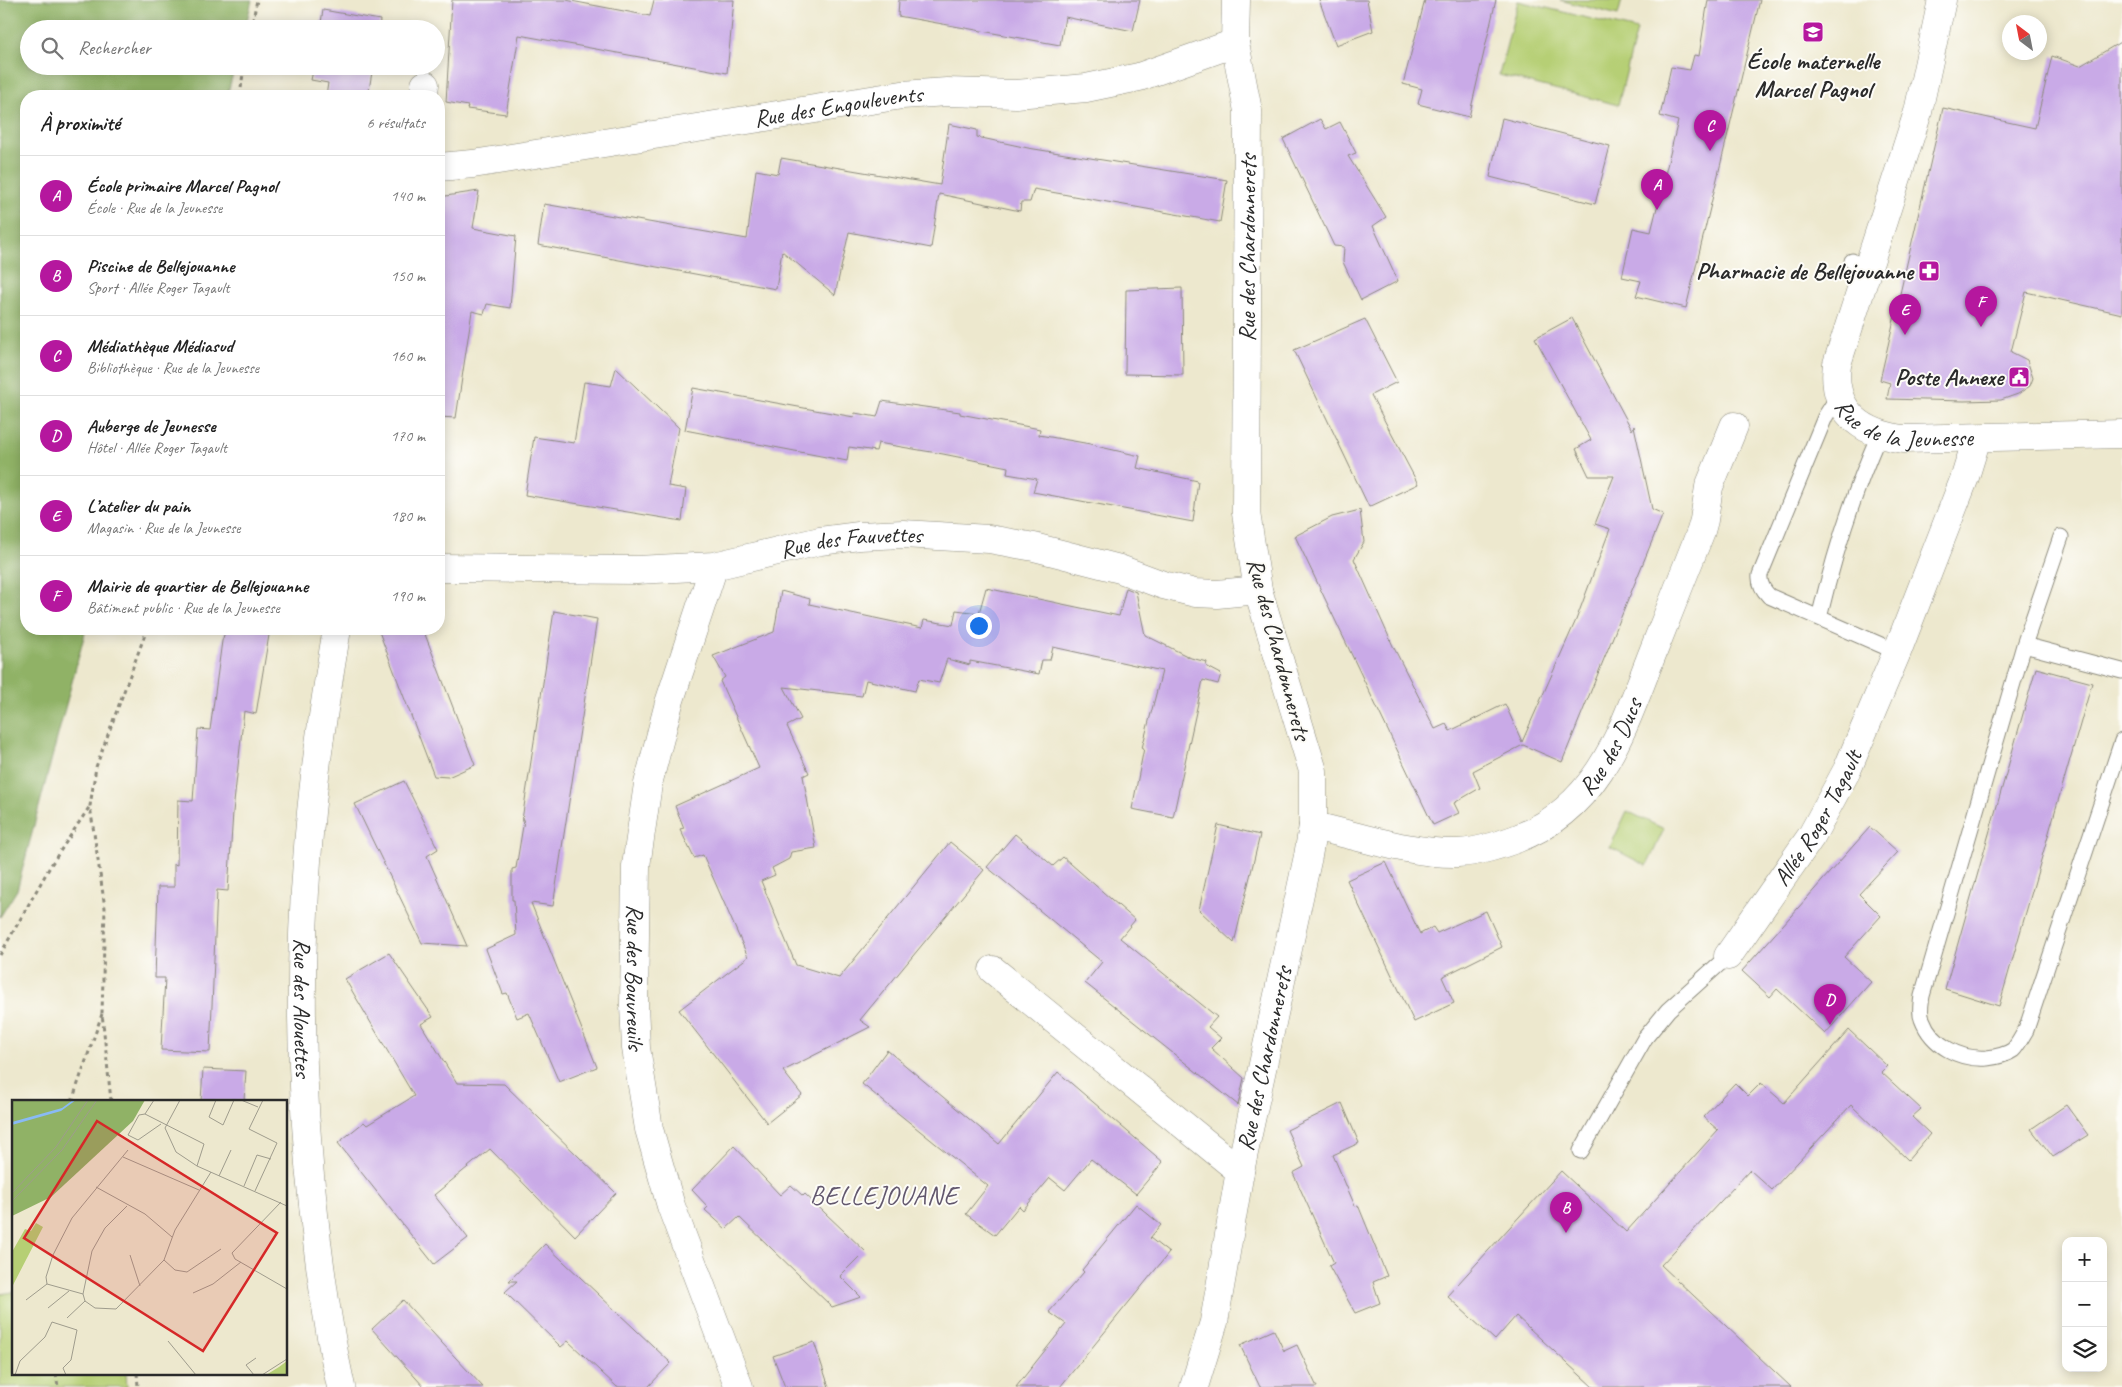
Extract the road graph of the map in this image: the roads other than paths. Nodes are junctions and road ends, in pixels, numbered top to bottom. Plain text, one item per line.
1 (1236, 0) edge
2 (1942, 0) edge
3 (1235, 43) junction
4 (445, 166) edge
5 (1839, 395) junction
6 (1734, 426) dead end
7 (2122, 434) edge
8 (1879, 435) junction
9 (1977, 438) junction
10 (2061, 537) dead end
11 (714, 566) junction
12 (445, 568) edge
13 (1258, 590) junction
14 (1819, 618) junction
15 (336, 635) edge
16 (2024, 645) junction
17 (1897, 652) junction
18 (2122, 670) edge
19 (2122, 741) edge
20 (1313, 826) junction
21 (1728, 956) joint
22 (993, 970) dead end
23 (1581, 1151) dead end
24 (1240, 1171) junction
25 (738, 1385) edge
26 (341, 1387) edge
27 (1194, 1387) edge

1 - 3 street, Rue des Chardonnerets
2 - 5 street, Rue de la Jeunesse
3 - 4 street, Rue des Engoulevents
3 - 13 street, Rue des Chardonnerets
5 - 8 street, Rue de la Jeunesse
5 - 14 lane
6 - 20 street, Rue des Ducs
7 - 9 street, Rue de la Jeunesse
8 - 9 street, Rue de la Jeunesse
8 - 14 lane
9 - 17 street, Allée Roger Tagault
10 - 16 lane
11 - 12 street, Rue des Fauvettes
11 - 13 street, Rue des Fauvettes
11 - 25 street, Rue des Bouvreuils
13 - 20 street, Rue des Chardonnerets
14 - 17 lane
15 - 26 street, Rue des Alouettes
16 - 18 lane
16 - 19 lane
17 - 21 street, Allée Roger Tagault
20 - 24 street, Rue des Chardonnerets
21 - 23 lane, Allée Roger Tagault
22 - 24 street, Rue des Chardonnerets
24 - 27 street, Rue des Chardonnerets

